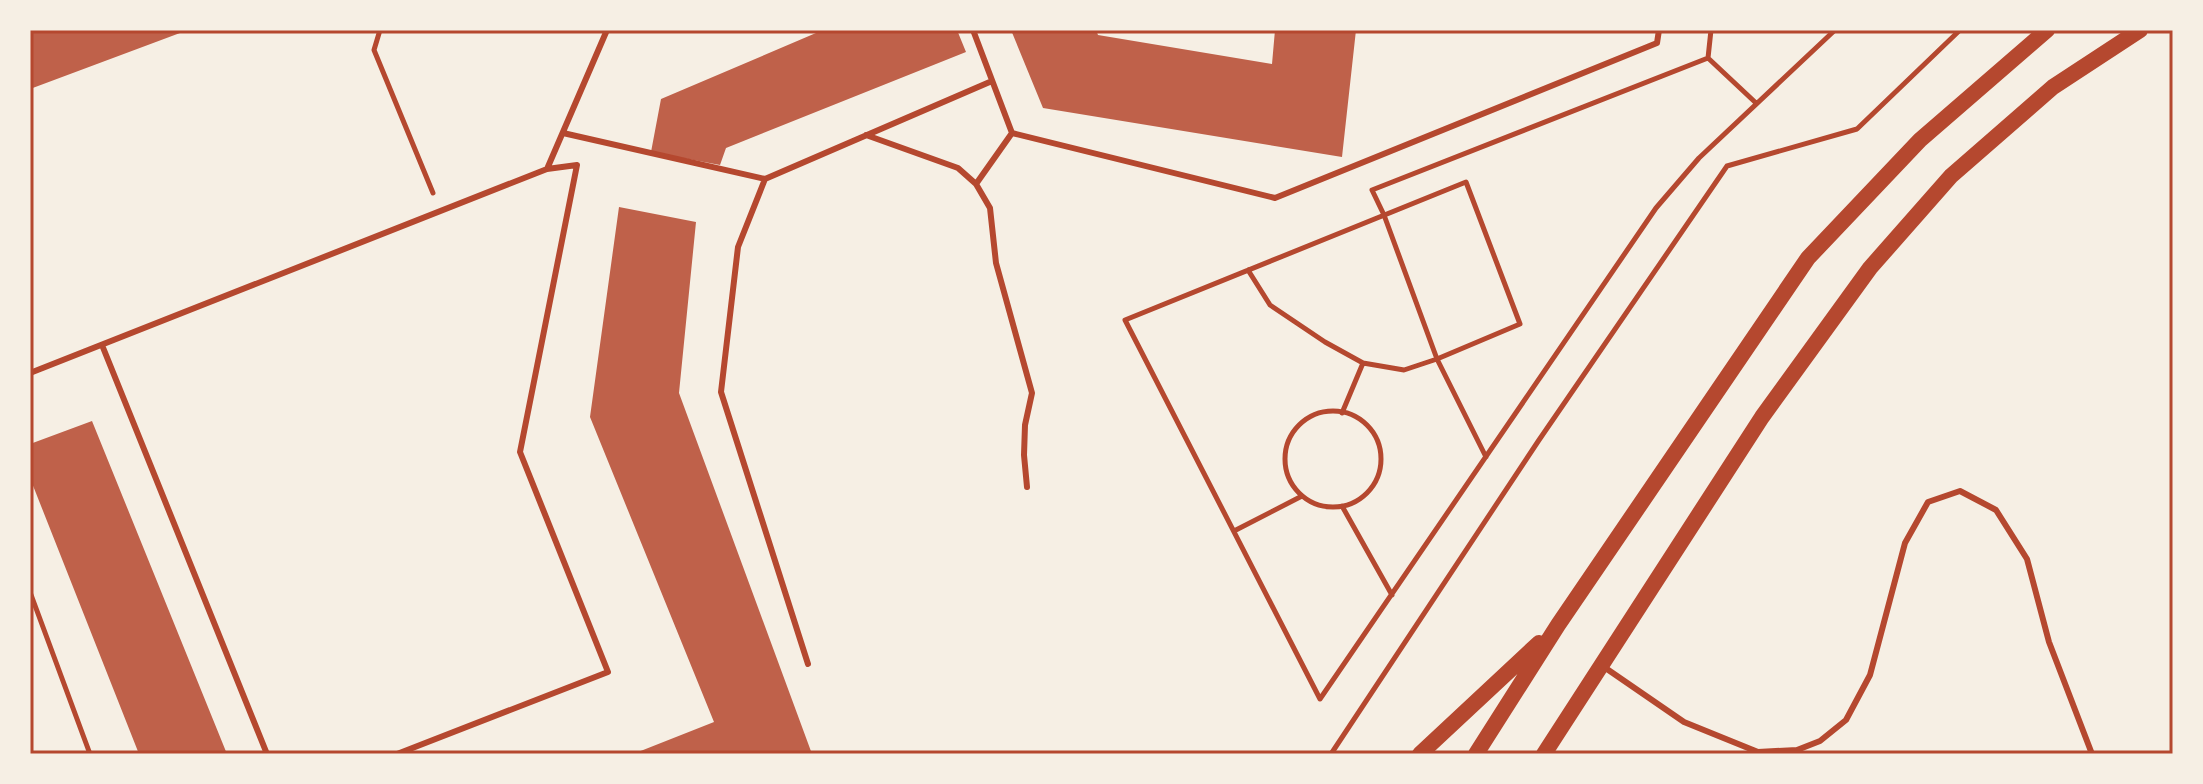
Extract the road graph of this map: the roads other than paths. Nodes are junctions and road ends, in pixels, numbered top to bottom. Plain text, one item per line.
1 (607, 30) edge
2 (973, 30) edge
3 (1659, 30) edge
4 (2047, 30) edge
5 (2140, 30) edge
6 (992, 81) junction
7 (563, 133) junction
8 (1012, 133) junction
9 (866, 135) junction
10 (547, 169) junction
11 (765, 179) junction
12 (976, 184) junction
13 (102, 345) junction
14 (30, 373) edge
15 (1027, 487) dead end
16 (1558, 625) junction
17 (808, 664) dead end
18 (1601, 665) junction
19 (267, 754) edge
20 (397, 754) edge
21 (1420, 754) edge
22 (1476, 754) edge
23 (1544, 754) edge
24 (2092, 754) edge

1 - 7 lane
2 - 6 lane
3 - 8 lane
4 - 16 main road
5 - 18 main road
6 - 8 lane
6 - 9 lane
7 - 10 lane
7 - 11 lane
8 - 12 lane
9 - 11 lane
9 - 12 lane
10 - 13 lane
10 - 20 lane
11 - 17 lane
12 - 15 lane
13 - 14 lane
13 - 19 lane
16 - 21 main road
16 - 22 main road
18 - 23 main road
18 - 24 lane

